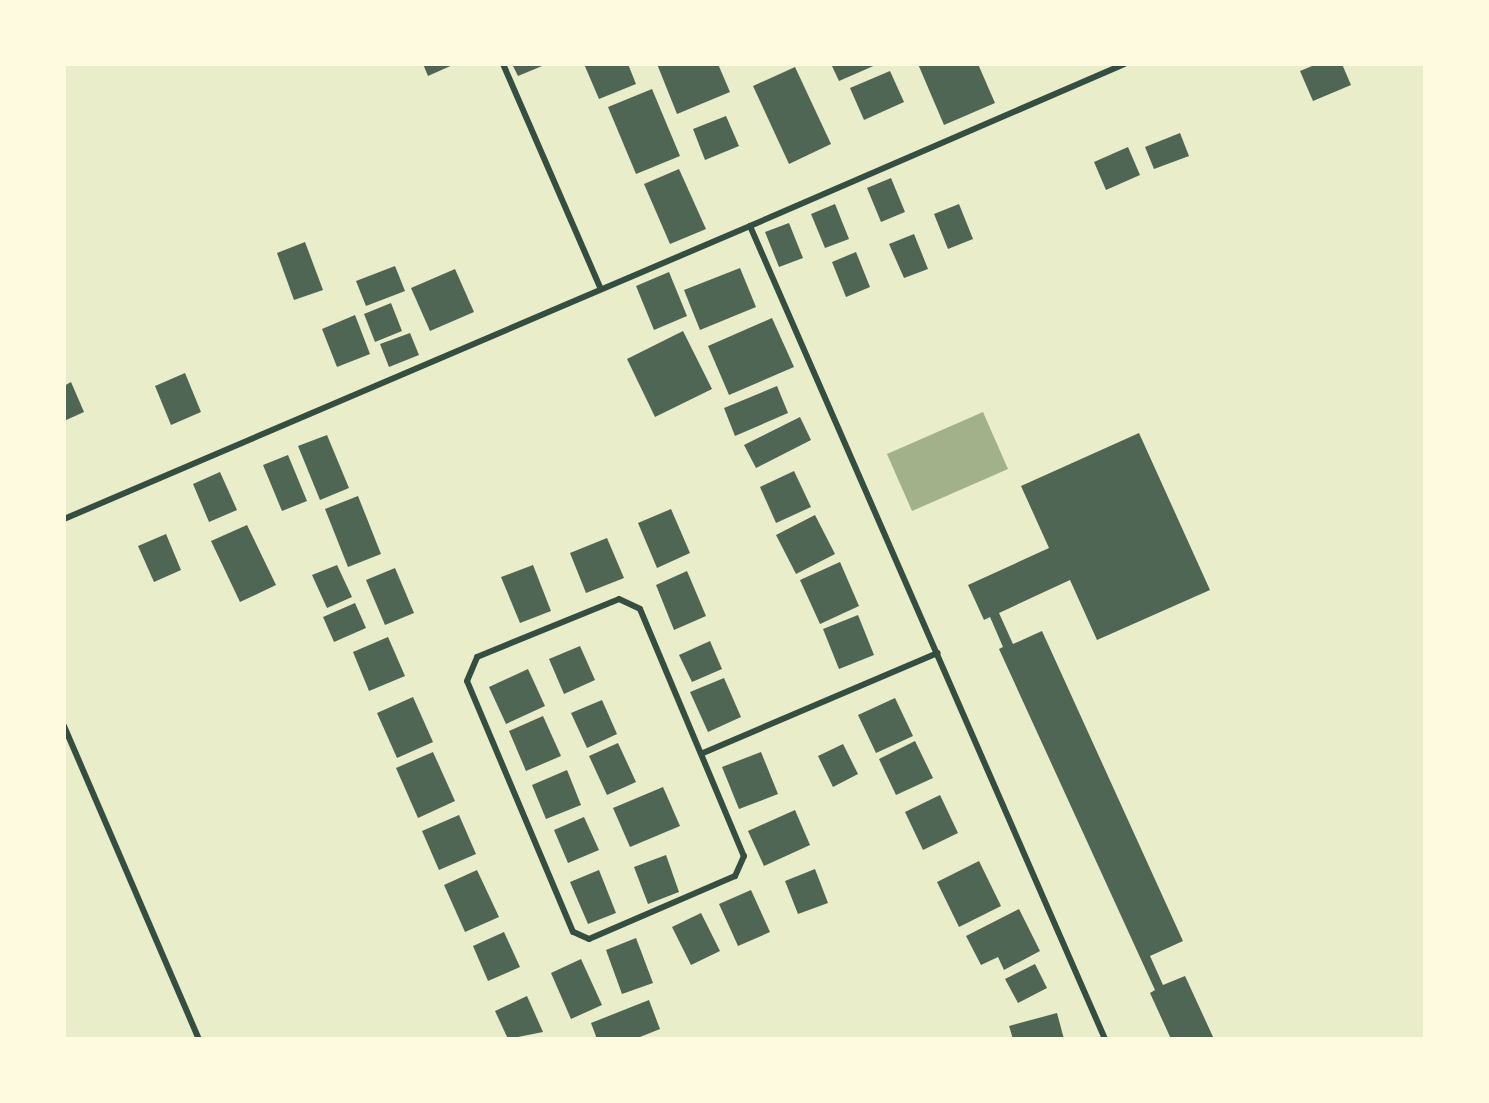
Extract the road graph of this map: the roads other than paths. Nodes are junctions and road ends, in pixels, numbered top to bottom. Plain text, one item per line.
1 (503, 64) edge
2 (1125, 64) edge
3 (750, 226) junction
4 (601, 289) junction
5 (64, 519) edge
6 (938, 653) junction
7 (64, 726) edge
8 (703, 753) junction
9 (199, 1039) edge
10 (1105, 1039) edge

1 - 4 lane
2 - 3 lane
3 - 4 lane
3 - 6 lane
4 - 5 lane
6 - 8 lane
6 - 10 lane
7 - 9 lane
8 - 8 lane

